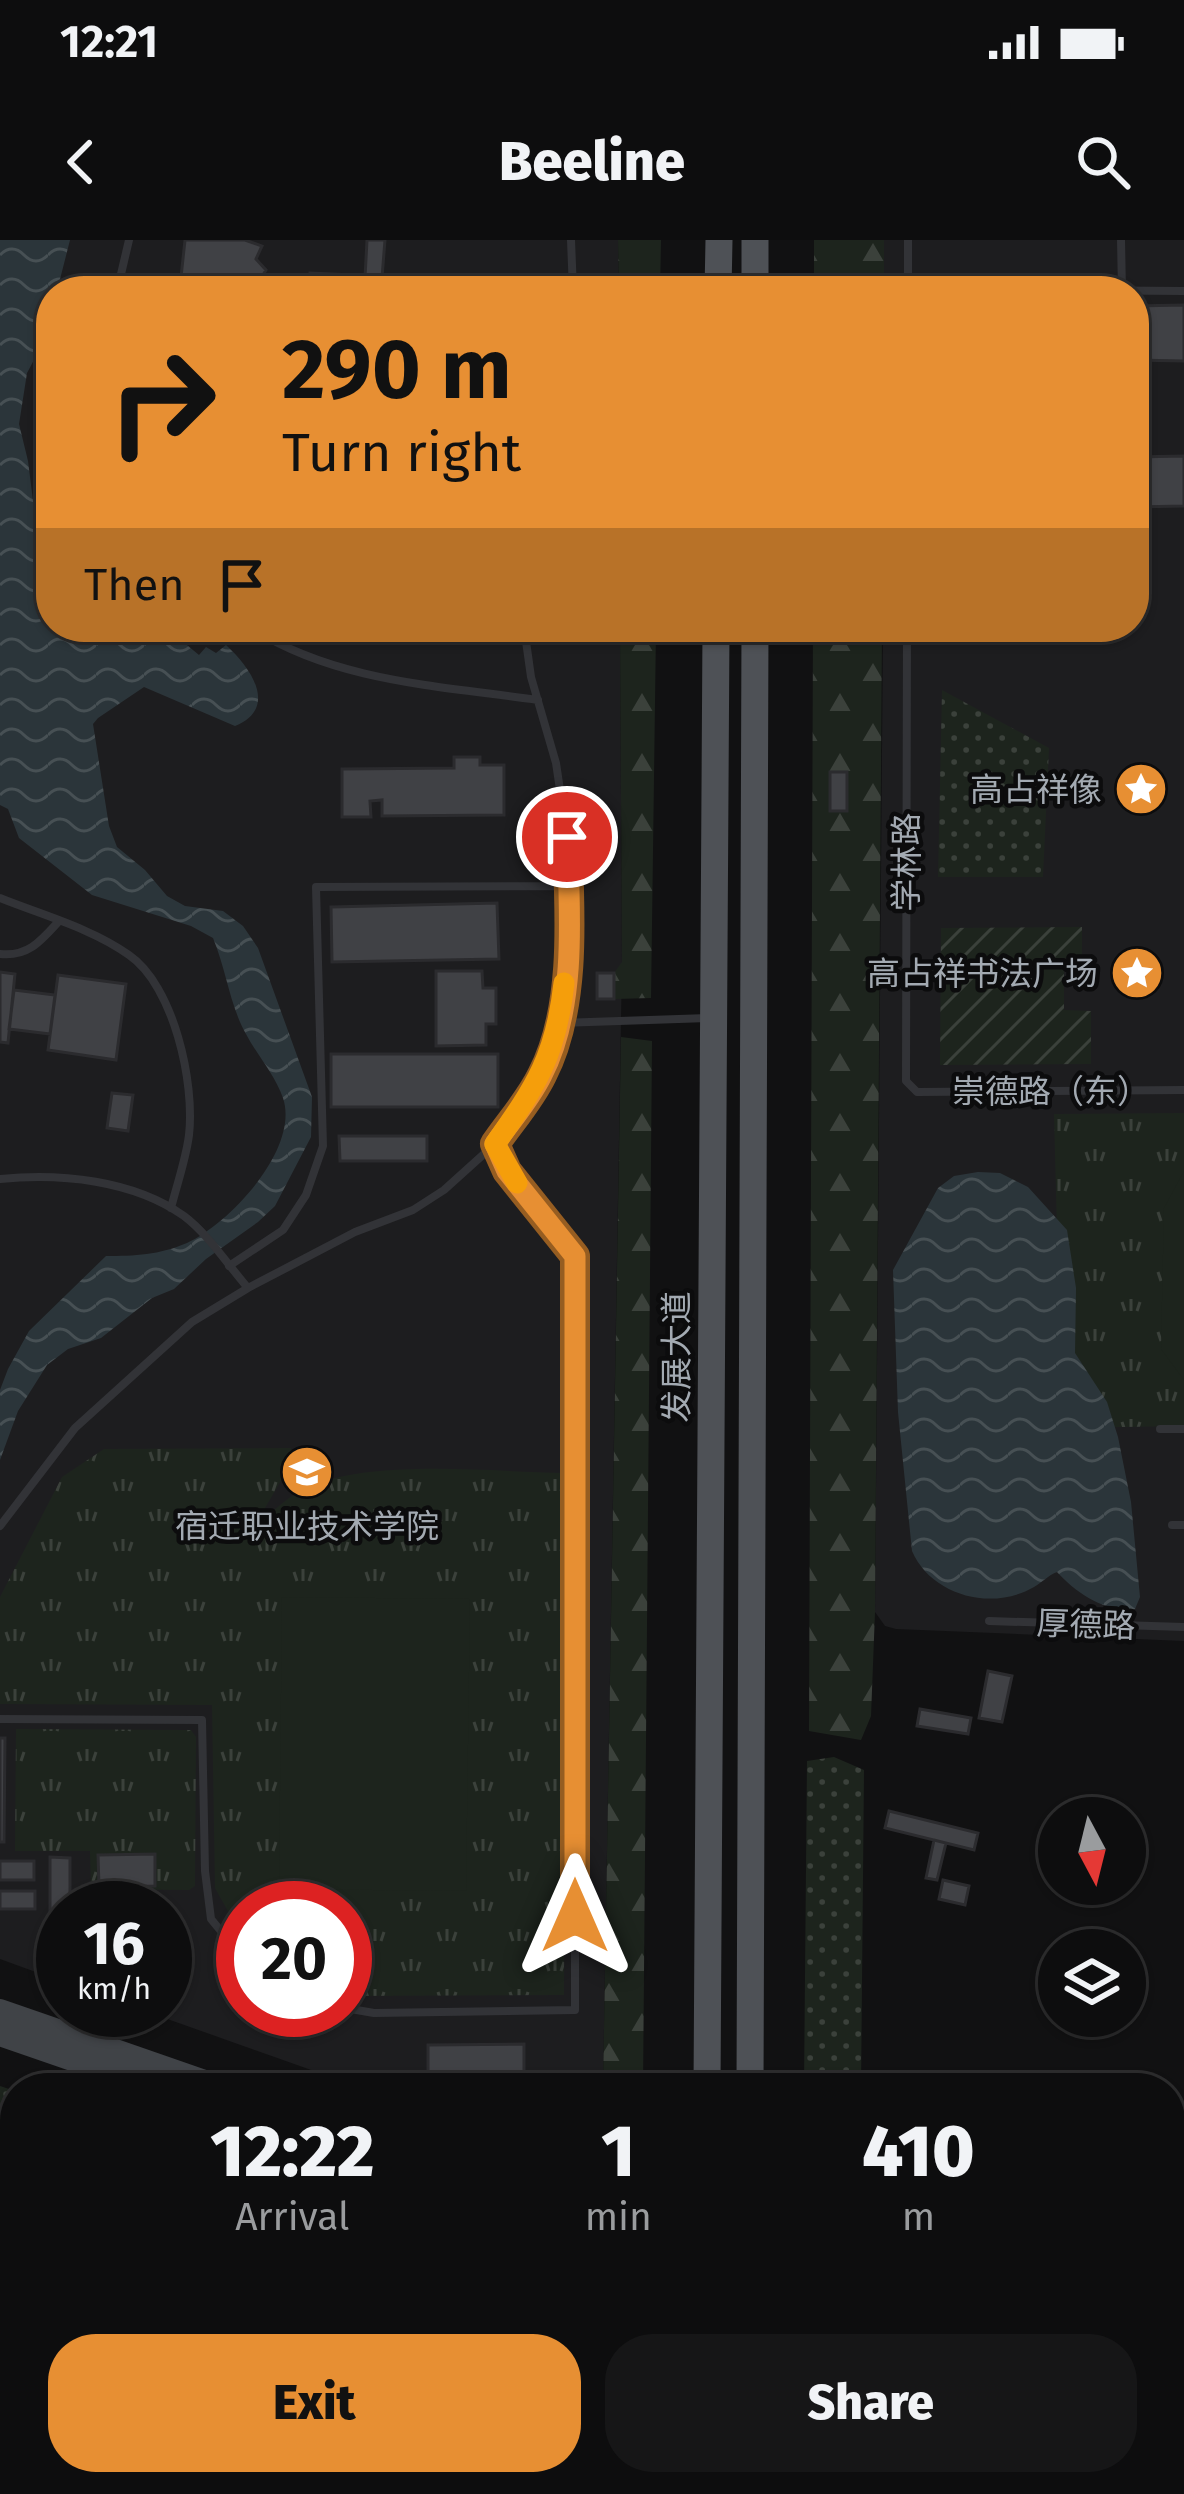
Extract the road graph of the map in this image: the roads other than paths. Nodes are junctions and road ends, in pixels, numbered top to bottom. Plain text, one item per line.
1 (129, 240) edge
2 (571, 240) edge
3 (719, 240) edge
4 (755, 240) edge
5 (908, 240) edge
6 (1121, 240) edge
7 (121, 276) edge
8 (572, 276) edge
9 (718, 276) edge
10 (755, 276) edge
11 (908, 276) edge
12 (1122, 276) edge
13 (1149, 290) edge
14 (1184, 291) edge
15 (273, 642) edge
16 (527, 642) edge
17 (716, 642) edge
18 (755, 642) edge
19 (907, 642) edge
20 (538, 700) junction
21 (569, 886) junction
22 (0, 898) edge
23 (59, 921) junction
24 (0, 954) edge
25 (714, 1018) junction
26 (560, 1023) junction
27 (1184, 1090) edge
28 (917, 1092) joint
29 (495, 1144) junction
30 (0, 1179) edge
31 (171, 1208) junction
32 (229, 1266) junction
33 (248, 1288) junction
34 (1160, 1429) dead end
35 (1184, 1429) edge
36 (1172, 1525) dead end
37 (1184, 1525) edge
38 (0, 1526) edge
39 (989, 1622) dead end
40 (1184, 1627) edge
41 (0, 1719) edge
42 (216, 1925) edge
43 (0, 2011) edge
44 (372, 2013) edge
45 (0, 2034) edge
46 (113, 2073) edge
47 (179, 2073) edge
48 (706, 2073) edge
49 (750, 2073) edge

1 - 7 lane
2 - 8 lane
3 - 9 main road
4 - 10 main road
5 - 11 lane
6 - 12 lane
13 - 14 lane
15 - 20 lane
16 - 20 lane
17 - 25 main road, 发展大道
18 - 49 main road
19 - 28 lane, 学林路
20 - 21 lane
21 - 26 lane
21 - 32 lane
22 - 23 lane
23 - 24 lane
23 - 31 lane
25 - 26 lane
25 - 48 main road, 发展大道
26 - 29 lane
27 - 28 lane, 崇德路（东）
29 - 33 lane
29 - 44 lane
30 - 31 lane
31 - 32 lane
32 - 33 lane
33 - 38 lane
34 - 35 lane
36 - 37 lane
39 - 40 lane, 厚德路
41 - 42 lane
43 - 47 main road
45 - 46 main road

